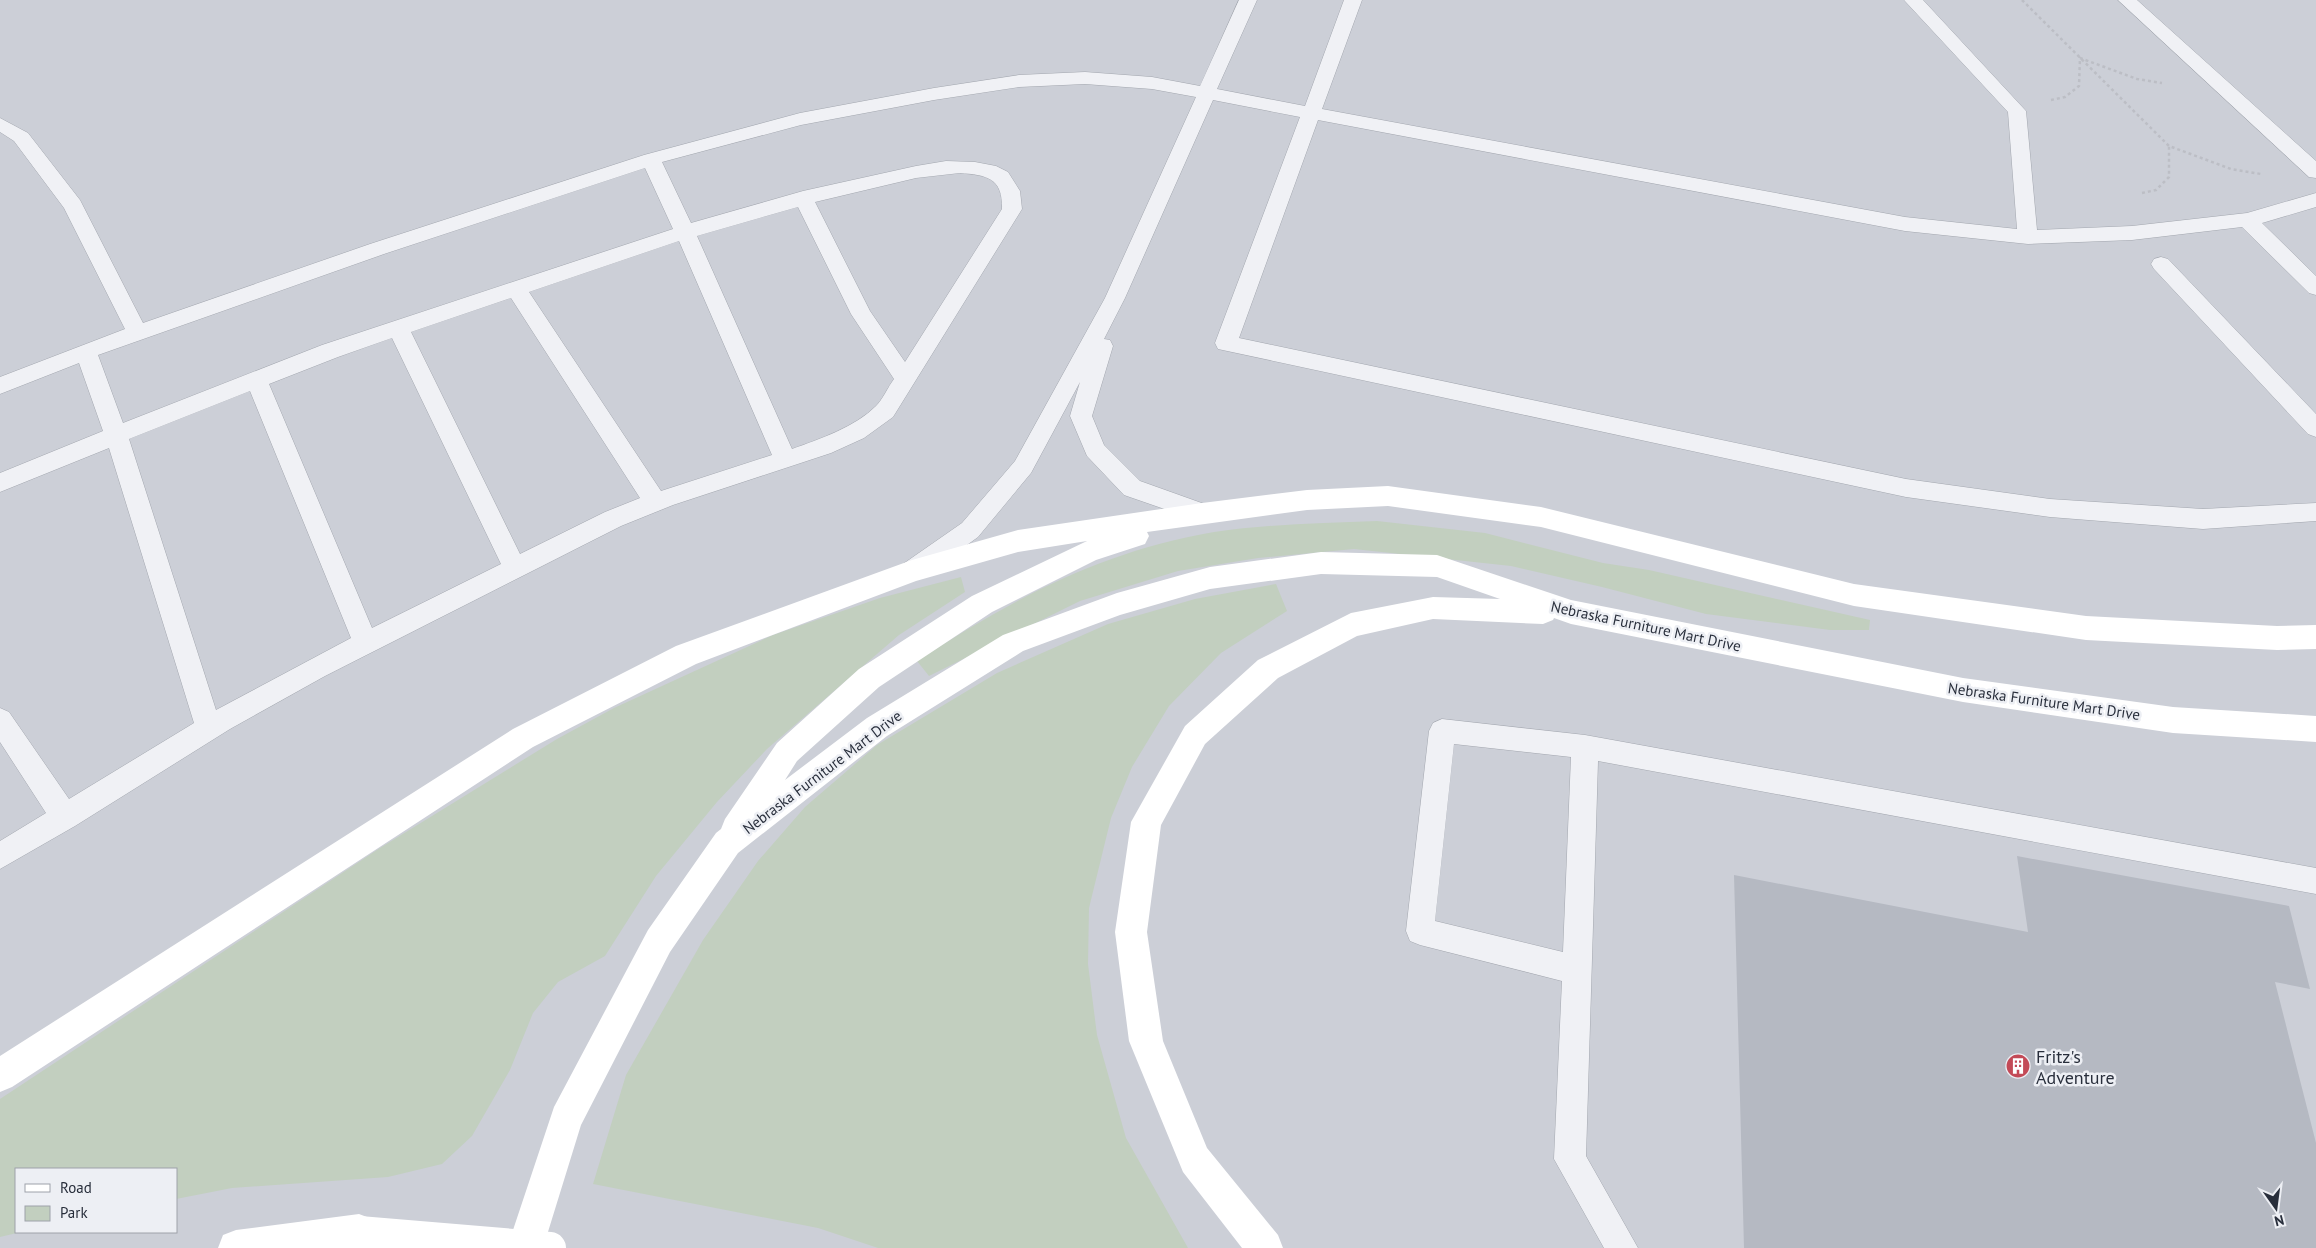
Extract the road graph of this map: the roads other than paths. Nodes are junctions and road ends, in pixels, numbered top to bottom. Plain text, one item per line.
1 (1248, 0) edge
2 (1354, 0) edge
3 (1913, 0) edge
4 (2127, 0) edge
5 (1207, 91) junction
6 (1312, 111) junction
7 (0, 124) edge
8 (651, 159) junction
9 (2312, 168) edge
10 (803, 198) junction
11 (2316, 200) edge
12 (2247, 220) junction
13 (685, 232) junction
14 (2028, 237) junction
15 (2161, 264) dead end
16 (2316, 288) edge
17 (516, 289) junction
18 (1115, 298) junction
19 (398, 328) junction
20 (138, 333) junction
21 (86, 351) junction
22 (906, 378) junction
23 (256, 380) junction
24 (0, 386) edge
25 (2316, 428) edge
26 (116, 435) junction
27 (785, 460) junction
28 (0, 484) edge
29 (655, 501) junction
30 (2316, 512) edge
31 (1202, 513) junction
32 (515, 568) junction
33 (912, 571) junction
34 (1571, 612) junction
35 (2316, 637) edge
36 (366, 643) junction
37 (0, 720) edge
38 (209, 729) junction
39 (2316, 729) edge
40 (1585, 747) junction
41 (66, 817) junction
42 (727, 843) junction
43 (0, 856) edge
44 (2316, 880) edge
45 (1577, 970) junction
46 (0, 1075) edge
47 (236, 1248) edge
48 (525, 1248) edge
49 (550, 1248) edge
50 (1265, 1248) edge
51 (1622, 1248) edge

1 - 5 lane
2 - 6 lane
3 - 14 lane
4 - 9 lane
5 - 6 lane
5 - 8 lane
5 - 18 lane
6 - 14 lane
6 - 30 lane
7 - 20 lane
8 - 13 lane
8 - 20 lane
10 - 13 lane
10 - 22 lane
10 - 22 lane
11 - 12 lane
12 - 14 lane
12 - 16 lane
13 - 17 lane
13 - 27 lane
15 - 25 lane
17 - 19 lane
17 - 29 lane
18 - 31 lane
18 - 33 lane
19 - 23 lane
19 - 32 lane
20 - 21 lane
21 - 24 lane
21 - 26 lane
22 - 27 lane
23 - 26 lane
23 - 36 lane
26 - 28 lane
26 - 38 lane
27 - 29 lane
29 - 32 lane
31 - 33 street
31 - 35 street
31 - 42 street
32 - 36 lane
33 - 46 street
34 - 39 street, Nebraska Furniture Mart Drive
34 - 42 street, Nebraska Furniture Mart Drive
34 - 50 street
36 - 38 lane
37 - 41 lane
38 - 41 lane
40 - 44 lane
40 - 45 lane
40 - 45 lane
41 - 43 lane
42 - 48 street, Nebraska Furniture Mart Drive
45 - 51 lane
47 - 49 street, bridge

